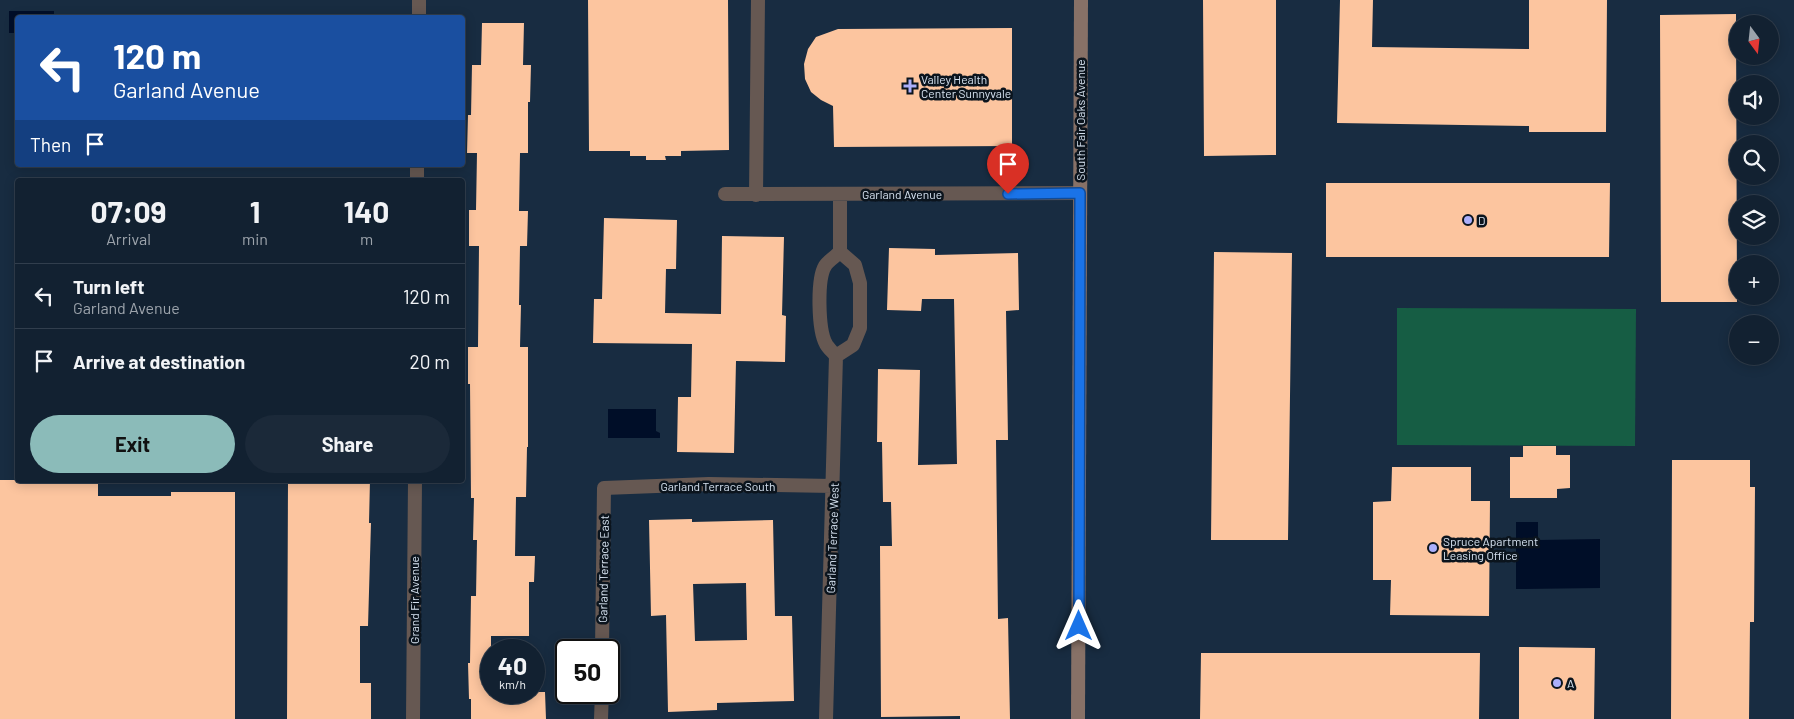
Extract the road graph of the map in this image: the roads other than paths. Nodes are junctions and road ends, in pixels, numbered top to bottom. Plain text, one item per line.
1 (419, 0) edge
2 (758, 0) edge
3 (1081, 0) edge
4 (419, 15) edge
5 (1080, 193) junction
6 (724, 194) dead end
7 (756, 195) junction
8 (840, 195) junction
9 (840, 252) junction
10 (836, 356) junction
11 (415, 483) edge
12 (833, 486) junction
13 (604, 488) joint
14 (602, 639) edge
15 (602, 704) edge
16 (413, 719) edge
17 (601, 719) edge
18 (826, 719) edge
19 (1078, 719) edge

1 - 4 street
2 - 7 street
3 - 5 main road, South Fair Oaks Avenue
5 - 8 street, Garland Avenue
5 - 19 main road, South Fair Oaks Avenue
6 - 7 street, Garland Avenue
7 - 8 street, Garland Avenue
8 - 9 street
9 - 10 street
9 - 10 street
10 - 12 street, Garland Terrace West
11 - 16 street, Grand Fir Avenue
12 - 13 street, Garland Terrace South
12 - 18 street, Garland Terrace West
13 - 14 street, Garland Terrace East
15 - 17 street

